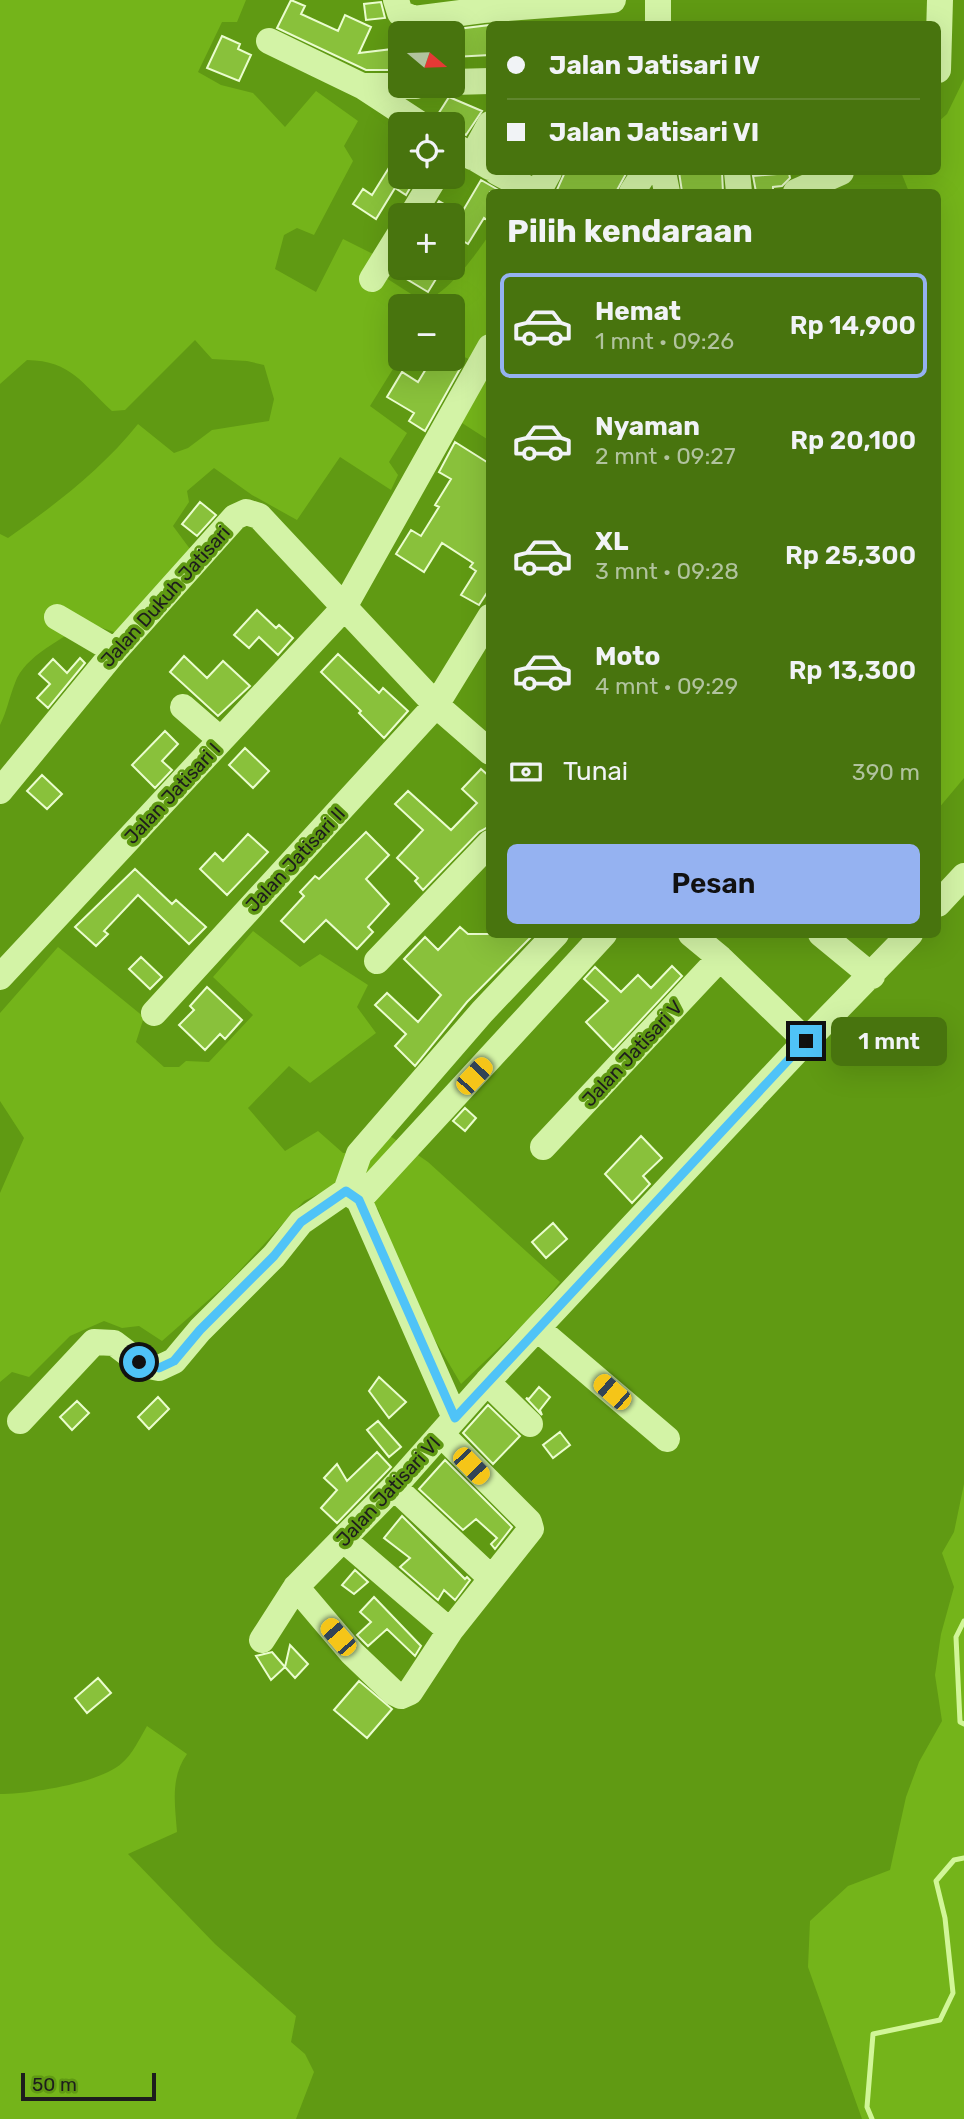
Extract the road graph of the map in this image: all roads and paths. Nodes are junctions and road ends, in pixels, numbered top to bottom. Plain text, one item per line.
1 (396, 0) edge
2 (613, 0) edge
3 (658, 0) edge
4 (565, 2) edge
5 (940, 2) edge
6 (482, 5) edge
7 (658, 21) edge
8 (939, 21) edge
9 (269, 41) dead end
10 (486, 81) edge
11 (466, 82) edge
12 (362, 86) junction
13 (388, 86) edge
14 (402, 112) edge
15 (486, 131) edge
16 (472, 157) edge
17 (503, 175) edge
18 (834, 175) edge
19 (530, 189) edge
20 (803, 189) edge
21 (388, 253) edge
22 (372, 279) dead end
23 (486, 354) edge
24 (343, 609) junction
25 (57, 617) dead end
26 (486, 624) edge
27 (115, 650) junction
28 (436, 705) junction
29 (183, 707) dead end
30 (221, 740) junction
31 (486, 749) edge
32 (0, 791) edge
33 (486, 847) edge
34 (964, 876) edge
35 (941, 901) edge
36 (552, 938) edge
37 (600, 938) edge
38 (696, 938) edge
39 (826, 938) edge
40 (906, 938) edge
41 (720, 958) junction
42 (377, 961) dead end
43 (872, 976) junction
44 (0, 977) edge
45 (155, 1013) dead end
46 (806, 1041) junction
47 (544, 1147) dead end
48 (353, 1195) junction
49 (538, 1329) junction
50 (488, 1382) junction
51 (20, 1421) dead end
52 (530, 1424) dead end
53 (448, 1426) junction
54 (667, 1439) dead end
55 (394, 1487) junction
56 (344, 1541) junction
57 (491, 1577) junction
58 (296, 1587) junction
59 (450, 1631) junction
60 (262, 1640) dead end

1 - 6 street
2 - 4 street
3 - 7 street
4 - 6 street
5 - 8 street
9 - 12 street
10 - 11 street
12 - 13 street
12 - 14 street
15 - 16 street
17 - 19 street
18 - 20 street
21 - 22 street
23 - 24 street
24 - 27 street, Jalan Dukuh Jatisari
24 - 28 street, Jalan Dukuh Jatisari
24 - 30 street, Jalan Jatisari I
25 - 27 street
26 - 28 street
27 - 32 street, Jalan Dukuh Jatisari
28 - 31 street, Jalan Dukuh Jatisari
28 - 45 street, Jalan Jatisari II
29 - 30 street
30 - 44 street, Jalan Jatisari I
33 - 42 street
34 - 35 street
36 - 48 street
37 - 48 street
38 - 41 street
39 - 43 street
40 - 43 street
41 - 46 street
41 - 47 street, Jalan Jatisari V
43 - 46 street
46 - 49 street, Jalan Jatisari VI
48 - 51 street
48 - 53 street
49 - 50 street, Jalan Jatisari VI
49 - 54 street
50 - 52 street
50 - 53 street, Jalan Jatisari VI
53 - 55 street, Jalan Jatisari VI
53 - 57 street
55 - 56 street, Jalan Jatisari VI
55 - 57 street
56 - 58 street, Jalan Jatisari VI
56 - 59 street
57 - 59 street
58 - 59 street
58 - 60 street, Jalan Jatisari VI

